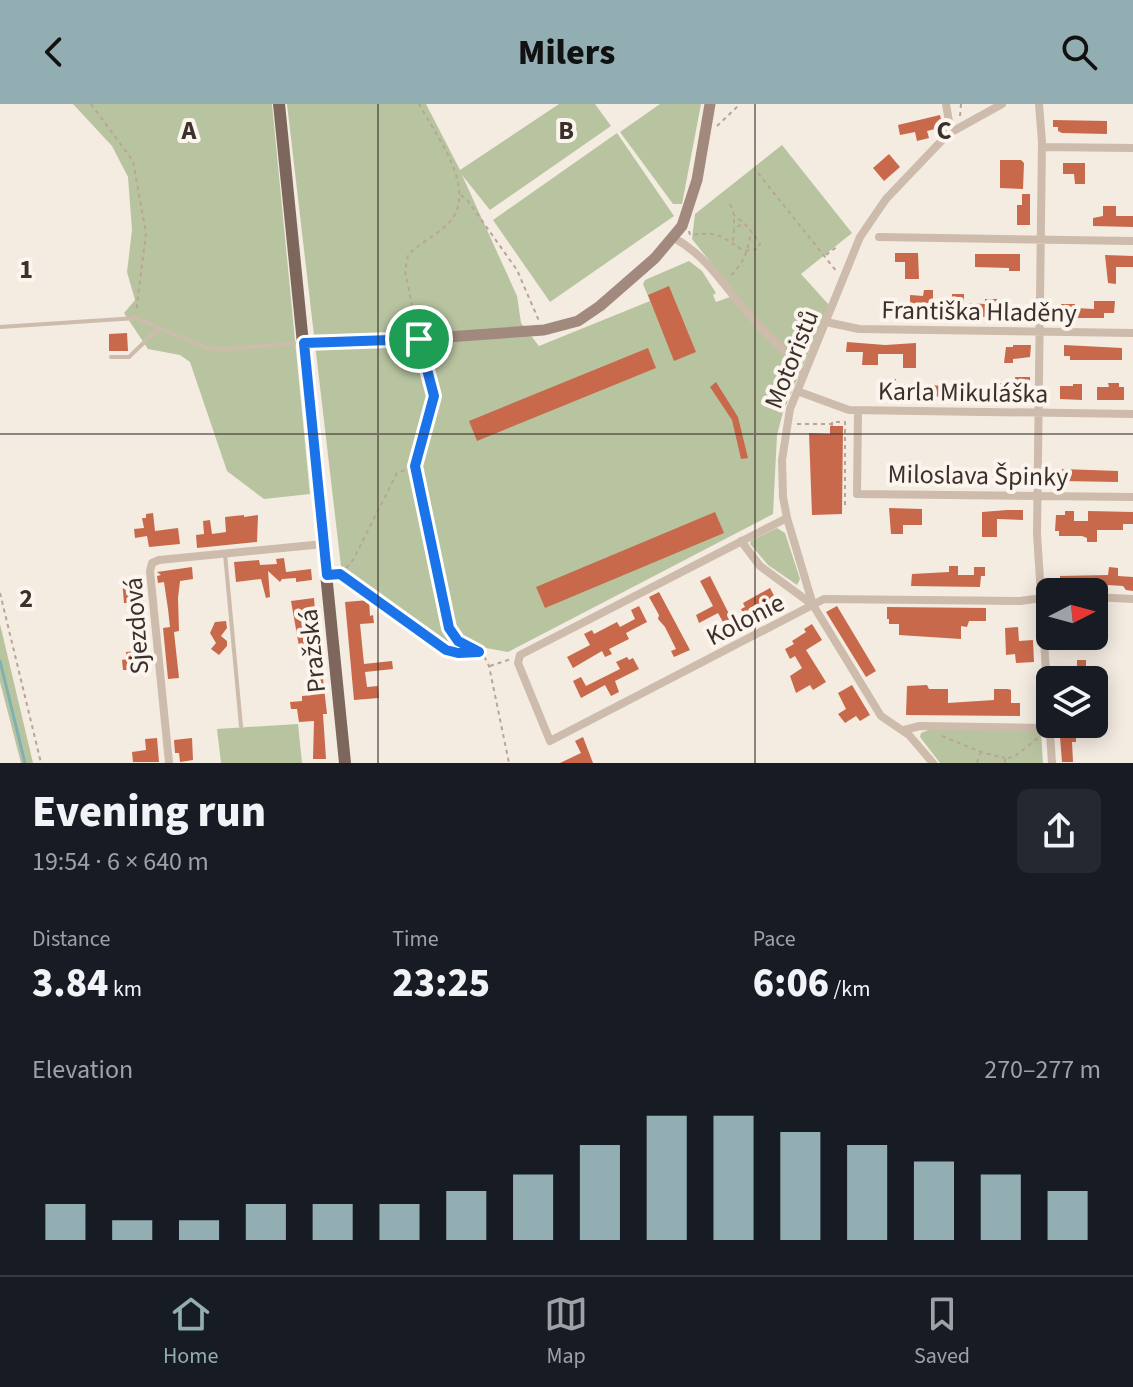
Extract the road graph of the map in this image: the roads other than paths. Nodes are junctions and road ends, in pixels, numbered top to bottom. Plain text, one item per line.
1 (279, 104) edge
2 (710, 104) edge
3 (946, 104) edge
4 (1002, 104) edge
5 (1039, 104) edge
6 (948, 134) junction
7 (1042, 147) junction
8 (1133, 148) edge
9 (879, 237) dead end
10 (674, 238) junction
11 (1041, 239) junction
12 (1133, 241) edge
13 (826, 322) junction
14 (0, 327) edge
15 (159, 328) junction
16 (1040, 331) junction
17 (1133, 333) edge
18 (419, 339) junction
19 (304, 343) junction
20 (111, 357) dead end
21 (802, 377) junction
22 (797, 391) junction
23 (858, 411) junction
24 (439, 413) dead end
25 (1039, 413) junction
26 (1133, 414) edge
27 (1038, 495) junction
28 (1133, 497) edge
29 (787, 518) junction
30 (741, 541) junction
31 (324, 544) junction
32 (225, 554) junction
33 (1044, 578) edge
34 (1108, 598) edge
35 (1036, 599) edge
36 (1133, 599) edge
37 (813, 605) junction
38 (241, 726) dead end
39 (904, 730) junction
40 (1036, 731) edge
41 (1047, 738) edge
42 (169, 763) edge
43 (345, 763) edge
44 (933, 763) edge
45 (1052, 763) edge

1 - 19 main road, Pražská
2 - 10 street
3 - 6 street
4 - 6 street, Motoristů
5 - 7 street
6 - 13 street, Motoristů
7 - 8 street
7 - 11 street
9 - 11 street
10 - 18 street
10 - 21 street
11 - 12 street
11 - 16 street
13 - 16 street, Františka Hladěny
13 - 21 street, Motoristů
14 - 15 lane
15 - 19 lane
15 - 20 lane
16 - 17 street, Františka Hladěny
16 - 25 street
18 - 19 street
18 - 24 lane
19 - 31 main road, Pražská
21 - 22 street, Motoristů
22 - 23 street, Karla Mikuláška
22 - 29 street, Motoristů
23 - 25 street, Karla Mikuláška
23 - 27 street, Miloslava Špinky
25 - 26 street, Karla Mikuláška
25 - 27 street
27 - 28 street, Miloslava Špinky
27 - 33 street
29 - 30 street
29 - 37 street, Motoristů
30 - 37 street, Kolonie
30 - 37 street, Kolonie
31 - 32 street, Sjezdová
31 - 43 main road, Pražská
32 - 38 lane
32 - 42 street, Sjezdová
34 - 36 street
35 - 37 street
37 - 39 street, Motoristů
39 - 40 street
39 - 44 street, Motoristů
41 - 45 street

